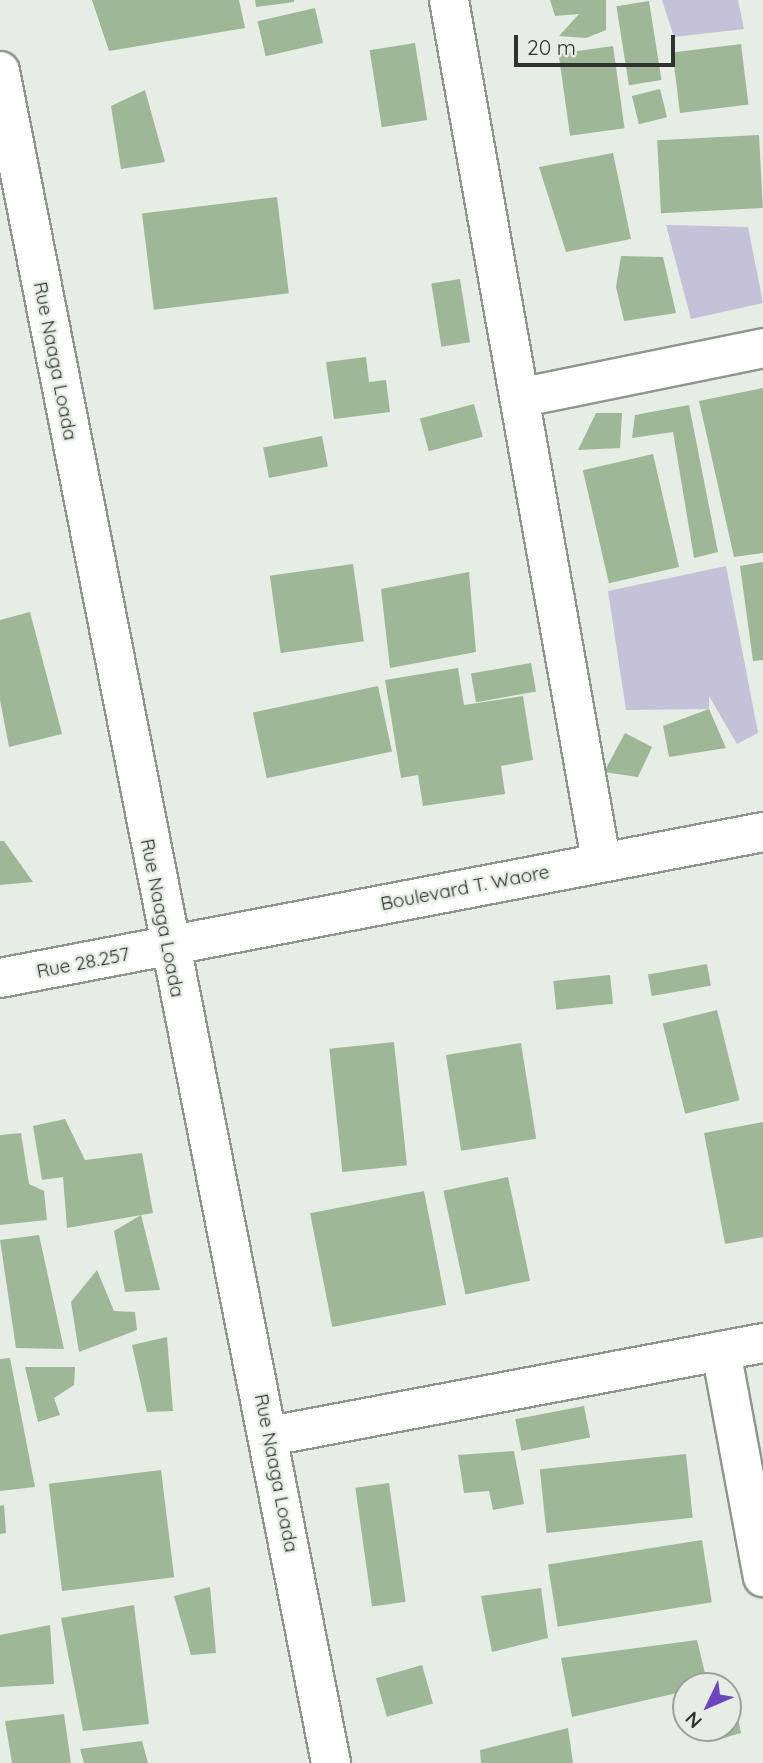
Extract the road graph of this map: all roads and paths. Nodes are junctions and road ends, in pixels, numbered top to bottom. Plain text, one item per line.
1 (449, 0) edge
2 (0, 71) edge
3 (763, 348) edge
4 (523, 397) junction
5 (763, 832) edge
6 (601, 860) junction
7 (167, 947) junction
8 (0, 978) edge
9 (763, 1343) edge
10 (721, 1351) junction
11 (270, 1436) junction
12 (763, 1577) edge
13 (331, 1763) edge

1 - 4 street
2 - 7 street, Rue Naaga Loada
3 - 4 street
4 - 6 street
5 - 6 street, Boulevard T. Waore
6 - 7 street, Boulevard T. Waore
7 - 8 street, Rue 28.257
7 - 11 street, Rue Naaga Loada
9 - 10 street
10 - 11 street
10 - 12 street
11 - 13 street, Rue Naaga Loada

